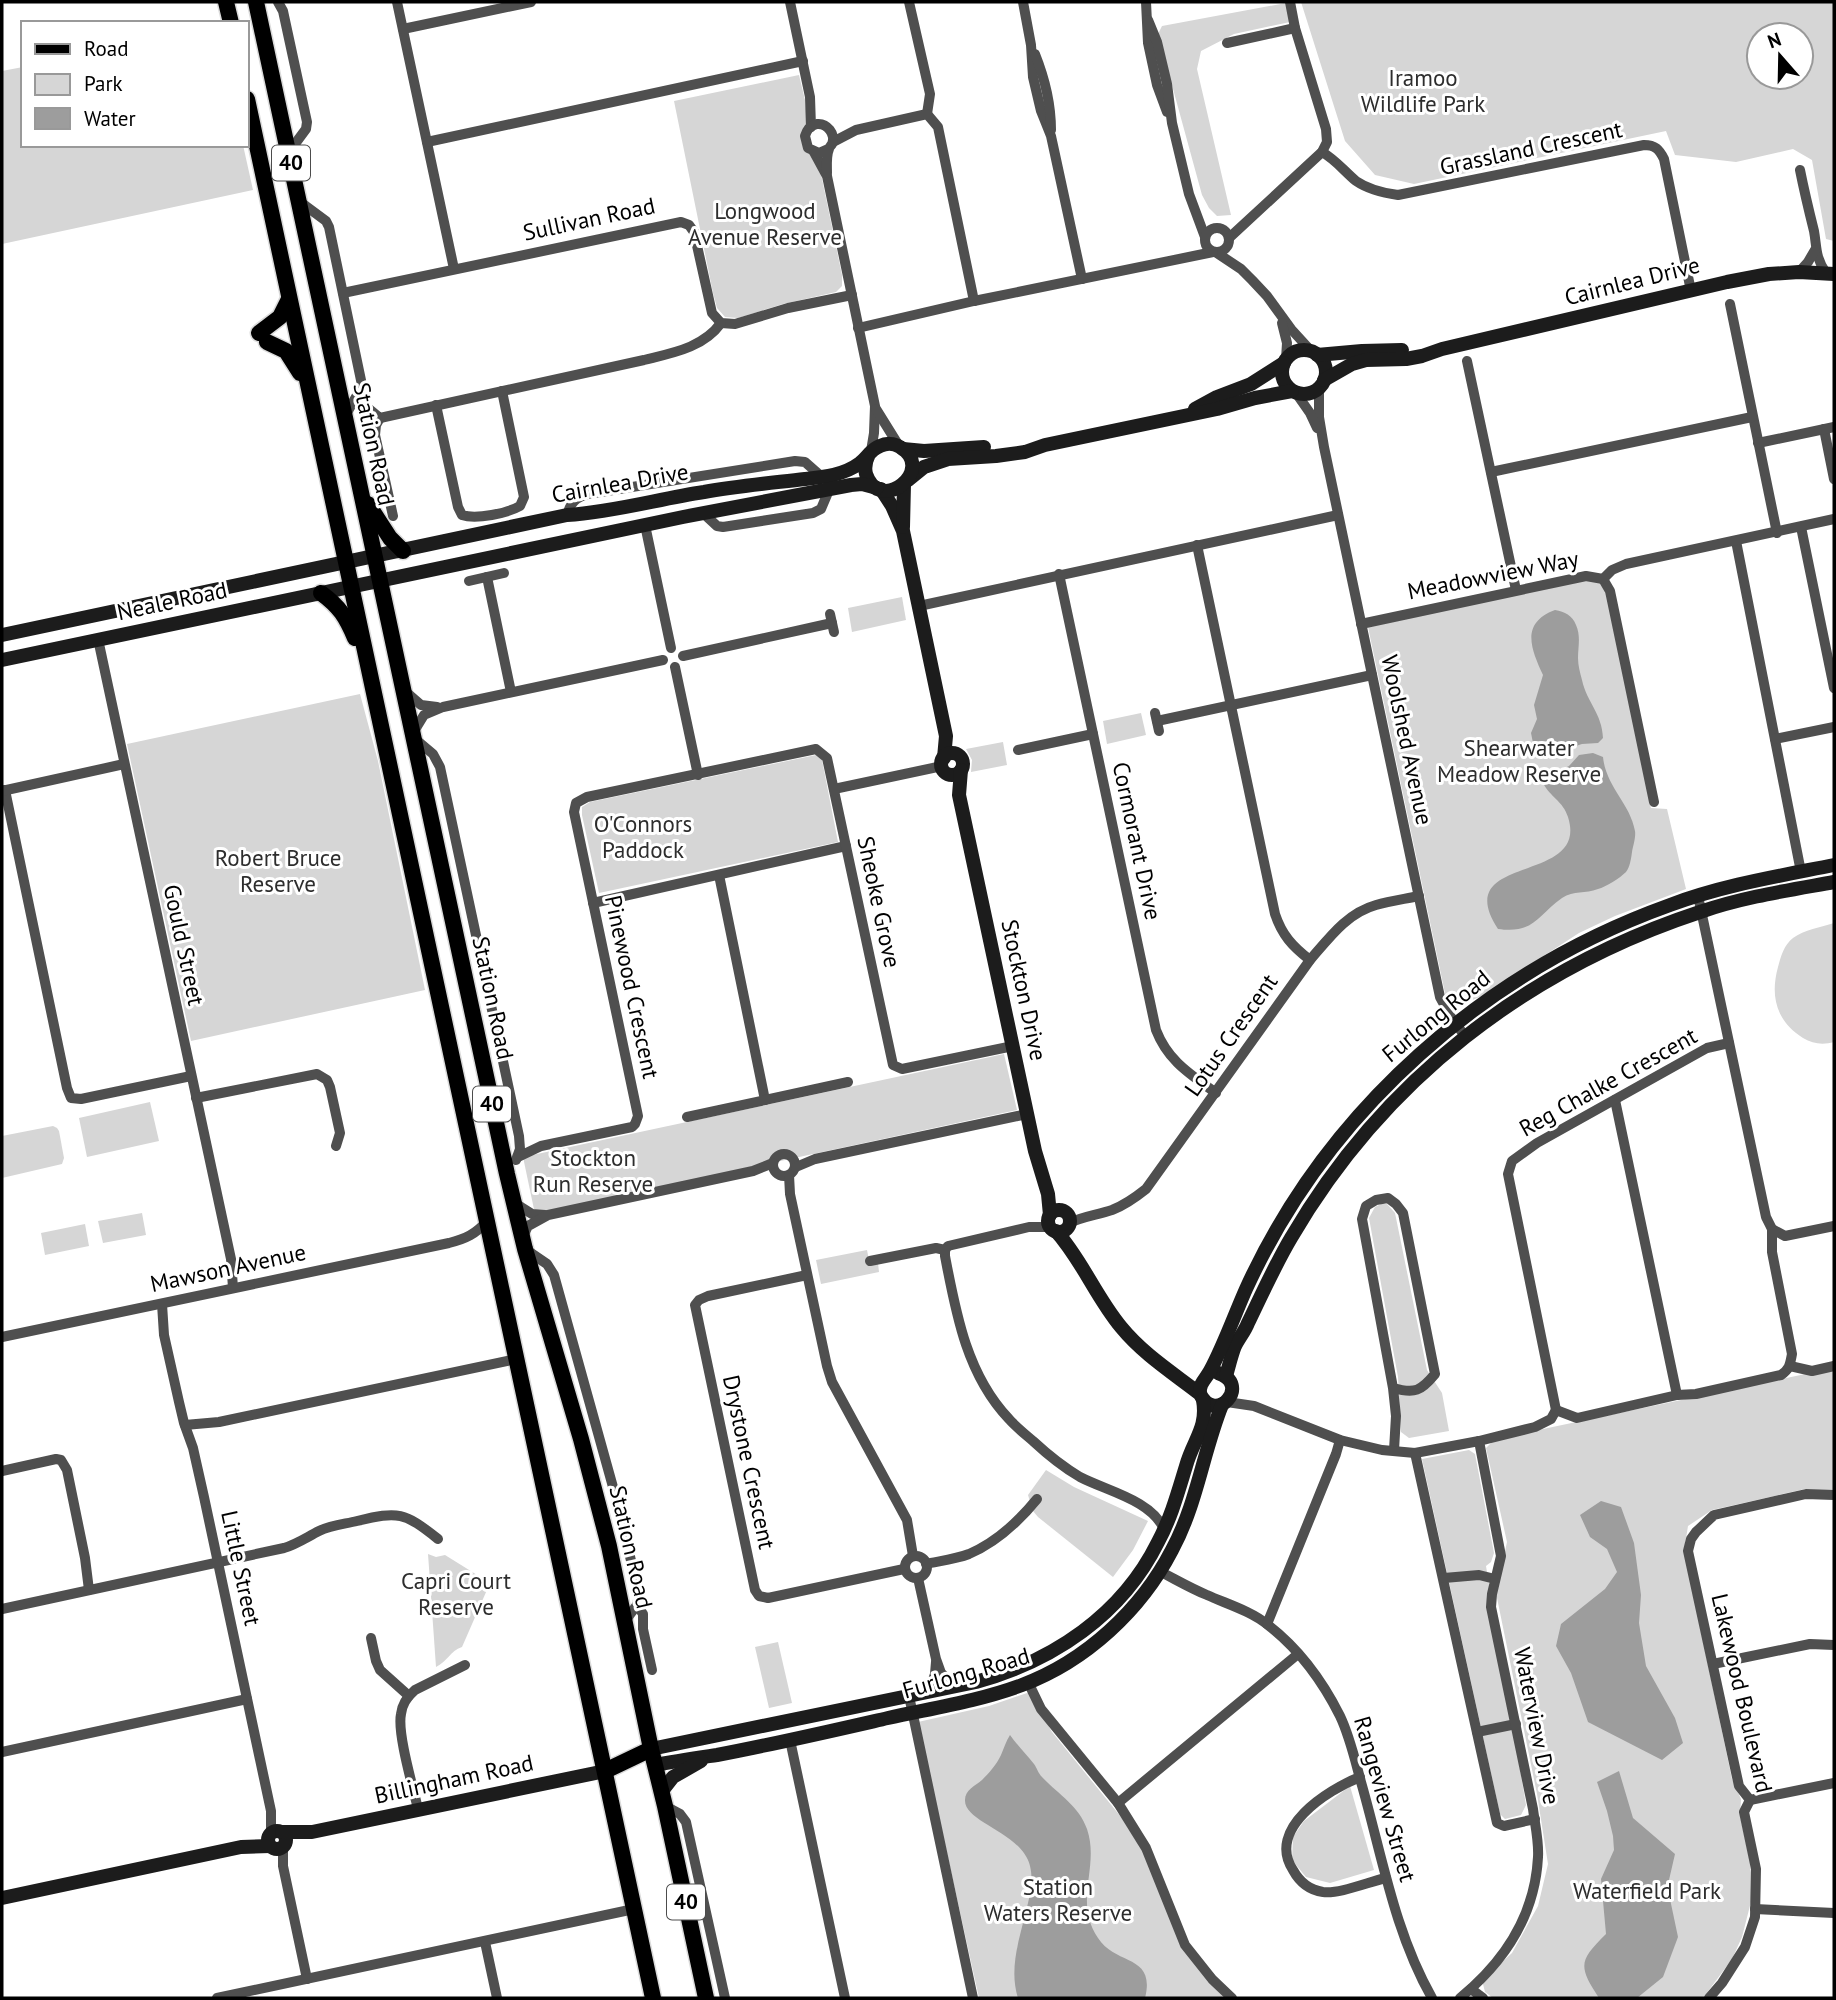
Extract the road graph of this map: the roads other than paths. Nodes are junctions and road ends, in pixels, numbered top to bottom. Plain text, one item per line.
1 (226, 2) edge
2 (257, 2) edge
3 (278, 2) edge
4 (397, 2) edge
5 (531, 2) edge
6 (790, 2) edge
7 (909, 2) edge
8 (1023, 2) edge
9 (1146, 2) edge
10 (1290, 2) edge
11 (231, 21) edge
12 (1295, 28) junction
13 (403, 29) junction
14 (1227, 43) dead end
15 (803, 61) junction
16 (810, 97) junction
17 (248, 104) edge
18 (927, 114) junction
19 (811, 127) junction
20 (827, 127) junction
21 (856, 130) junction
22 (427, 142) junction
23 (830, 146) junction
24 (289, 152) junction
25 (814, 152) junction
26 (1322, 152) junction
27 (1800, 170) dead end
28 (827, 176) junction
29 (299, 201) junction
30 (1194, 208) junction
31 (1224, 235) junction
32 (1205, 239) junction
33 (1815, 250) junction
34 (1215, 252) junction
35 (1178, 258) junction
36 (454, 269) junction
37 (1241, 269) junction
38 (1799, 272) junction
39 (1830, 273) edge
40 (1082, 279) junction
41 (1690, 291) junction
42 (343, 293) junction
43 (852, 295) junction
44 (289, 299) junction
45 (974, 301) junction
46 (1730, 304) dead end
47 (1279, 313) junction
48 (721, 323) junction
49 (325, 324) junction
50 (858, 328) junction
51 (295, 331) junction
52 (1442, 349) junction
53 (1315, 353) junction
54 (1285, 361) junction
55 (1468, 361) dead end
56 (307, 384) junction
57 (1322, 384) junction
58 (502, 391) junction
59 (1294, 392) junction
60 (436, 405) junction
61 (875, 406) junction
62 (368, 408) dead end
63 (1184, 414) junction
64 (345, 416) junction
65 (1752, 416) junction
66 (380, 418) junction
67 (1829, 428) edge
68 (1758, 443) junction
69 (1045, 444) junction
70 (901, 447) junction
71 (1324, 447) junction
72 (870, 452) junction
73 (1491, 472) junction
74 (1834, 479) edge
75 (825, 483) junction
76 (906, 483) junction
77 (360, 486) junction
78 (880, 489) junction
79 (642, 504) junction
80 (567, 515) junction
81 (1338, 515) junction
82 (393, 516) dead end
83 (1834, 520) edge
84 (645, 525) junction
85 (1801, 527) junction
86 (903, 531) junction
87 (1777, 533) junction
88 (1736, 541) junction
89 (1197, 545) junction
90 (403, 551) junction
91 (374, 557) junction
92 (346, 563) junction
93 (504, 573) dead end
94 (1059, 574) junction
95 (486, 577) junction
96 (1603, 579) junction
97 (469, 580) dead end
98 (379, 581) junction
99 (351, 587) junction
100 (1516, 590) junction
101 (321, 593) junction
102 (156, 601) junction
103 (919, 606) junction
104 (832, 623) dead end
105 (1361, 624) junction
106 (162, 626) junction
107 (2, 635) edge
108 (99, 639) junction
109 (671, 648) junction
110 (683, 656) junction
111 (2, 660) edge
112 (663, 660) junction
113 (368, 666) junction
114 (676, 667) junction
115 (1371, 676) junction
116 (1834, 688) edge
117 (403, 689) junction
118 (511, 692) junction
119 (1232, 705) junction
120 (443, 707) junction
121 (1157, 722) dead end
122 (1834, 727) edge
123 (1093, 734) junction
124 (413, 736) junction
125 (1775, 739) junction
126 (1018, 749) dead end
127 (947, 763) junction
128 (124, 764) junction
129 (698, 775) junction
130 (834, 789) junction
131 (3, 791) edge
132 (959, 795) junction
133 (1654, 802) dead end
134 (846, 846) junction
135 (1834, 865) edge
136 (1801, 872) junction
137 (719, 875) junction
138 (1834, 882) edge
139 (1698, 895) junction
140 (1419, 896) junction
141 (593, 903) junction
142 (1702, 911) junction
143 (1310, 960) junction
144 (1455, 1023) junction
145 (1465, 1036) junction
146 (1729, 1043) junction
147 (1013, 1046) junction
148 (191, 1076) junction
149 (848, 1083) dead end
150 (1216, 1093) junction
151 (196, 1098) junction
152 (765, 1100) junction
153 (1615, 1100) junction
154 (1027, 1114) junction
155 (687, 1116) dead end
156 (519, 1136) junction
157 (337, 1146) dead end
158 (541, 1146) junction
159 (517, 1157) junction
160 (785, 1168) junction
161 (507, 1174) junction
162 (513, 1202) junction
163 (548, 1215) junction
164 (1059, 1220) junction
165 (487, 1221) junction
166 (1834, 1226) edge
167 (1772, 1229) junction
168 (463, 1239) junction
169 (523, 1243) junction
170 (492, 1247) junction
171 (945, 1250) junction
172 (870, 1261) dead end
173 (807, 1275) junction
174 (237, 1287) junction
175 (158, 1305) junction
176 (2, 1338) edge
177 (516, 1359) junction
178 (1790, 1366) junction
179 (1834, 1366) edge
180 (1173, 1373) junction
181 (1205, 1377) junction
182 (1393, 1388) junction
183 (1227, 1393) junction
184 (1677, 1395) junction
185 (1202, 1397) junction
186 (1556, 1410) junction
187 (186, 1429) junction
188 (1340, 1440) junction
189 (1479, 1441) junction
190 (1394, 1450) junction
191 (1415, 1453) junction
192 (2, 1471) edge
193 (1834, 1495) edge
194 (1037, 1499) dead end
195 (1175, 1501) junction
196 (1150, 1509) junction
197 (1164, 1529) junction
198 (438, 1539) dead end
199 (913, 1556) junction
200 (218, 1563) junction
201 (1146, 1563) junction
202 (926, 1564) junction
203 (905, 1569) junction
204 (1159, 1571) junction
205 (918, 1578) junction
206 (1444, 1578) junction
207 (1495, 1579) junction
208 (93, 1589) junction
209 (637, 1605) junction
210 (2, 1609) edge
211 (625, 1621) junction
212 (1267, 1624) junction
213 (371, 1638) dead end
214 (1834, 1645) edge
215 (1298, 1654) junction
216 (936, 1659) junction
217 (1713, 1664) junction
218 (465, 1665) dead end
219 (652, 1670) dead end
220 (1028, 1682) junction
221 (955, 1686) junction
222 (929, 1692) junction
223 (409, 1696) junction
224 (909, 1696) junction
225 (247, 1699) junction
226 (912, 1713) junction
227 (1516, 1724) junction
228 (1477, 1732) junction
229 (790, 1740) junction
230 (2, 1752) edge
231 (715, 1755) junction
232 (653, 1757) junction
233 (605, 1771) junction
234 (1360, 1777) junction
235 (1834, 1783) edge
236 (663, 1798) junction
237 (1750, 1800) junction
238 (1118, 1803) junction
239 (418, 1809) junction
240 (1535, 1819) junction
241 (277, 1840) junction
242 (1386, 1878) junction
243 (2, 1898) edge
244 (634, 1909) junction
245 (1755, 1909) junction
246 (1834, 1913) edge
247 (485, 1942) junction
248 (307, 1979) junction
249 (1471, 1989) junction
250 (217, 1998) edge
251 (497, 1998) edge
252 (653, 1998) edge
253 (706, 1998) edge
254 (725, 1998) edge
255 (845, 1998) edge
256 (973, 1998) edge
257 (1232, 1998) edge
258 (1432, 1998) edge
259 (1460, 1998) edge
260 (1483, 1998) edge
261 (1709, 1998) edge

1 - 11 main road
2 - 24 main road, Station Road / 40
3 - 24 street
4 - 13 street
5 - 13 street
6 - 15 street
7 - 18 street
8 - 40 street
9 - 30 street
10 - 12 street
12 - 14 street
12 - 26 street
13 - 22 street
15 - 16 street
15 - 22 street
16 - 19 street
16 - 20 street
17 - 44 main road, 40
18 - 21 street
18 - 45 street
19 - 20 street
19 - 25 street
20 - 21 street
20 - 23 street
21 - 23 street
22 - 36 street
23 - 25 street
23 - 28 street
24 - 29 main road, Station Road / 40
25 - 28 street
26 - 31 street
26 - 41 street, Grassland Crescent
27 - 33 street
28 - 43 street
29 - 42 street
29 - 49 main road, Station Road / 40
30 - 31 street
30 - 32 street
31 - 32 street
31 - 34 street
31 - 37 street
32 - 34 street
32 - 35 street
33 - 38 street
33 - 39 street
34 - 35 street
34 - 37 street
35 - 40 street
36 - 42 street, Sullivan Road
36 - 48 street, Sullivan Road
37 - 47 street
38 - 39 street, Cairnlea Drive
38 - 41 street, Cairnlea Drive
40 - 45 street
41 - 52 street, Cairnlea Drive
42 - 64 street
43 - 48 street
43 - 50 street
44 - 51 main road, 40
44 - 56 main road
45 - 50 street
46 - 65 street
47 - 53 street
47 - 54 street
48 - 58 street
49 - 51 main road
49 - 64 main road, Station Road / 40
50 - 61 street
51 - 56 main road, 40
52 - 53 street, Cairnlea Drive
52 - 57 street, Cairnlea Drive
53 - 54 street
53 - 57 street
54 - 59 street
54 - 63 street
55 - 73 street
56 - 92 main road, 40
57 - 59 street
57 - 71 street, Woolshed Avenue
58 - 60 street
58 - 60 street
59 - 63 street
59 - 71 street, Woolshed Avenue
60 - 66 street
61 - 70 street
61 - 72 street
62 - 66 street
63 - 69 street
64 - 77 main road, Station Road / 40
65 - 68 street
65 - 73 street
66 - 82 street
67 - 68 street
67 - 74 street
68 - 87 street
69 - 70 street
69 - 76 street
70 - 72 street
70 - 76 street
71 - 81 street, Woolshed Avenue
72 - 75 street, Cairnlea Drive
72 - 78 street
73 - 100 street
75 - 78 street, Cairnlea Drive
75 - 79 street, Cairnlea Drive
75 - 80 street
75 - 84 street, Cairnlea Drive
76 - 78 street
76 - 86 street
77 - 90 main road
77 - 91 main road, Station Road / 40
78 - 86 street
79 - 80 street, Cairnlea Drive
79 - 84 street
80 - 90 street, Cairnlea Drive
81 - 89 street
81 - 105 street, Woolshed Avenue
83 - 85 street, Meadowview Way
84 - 98 street, Cairnlea Drive
84 - 109 street
85 - 87 street, Meadowview Way
85 - 116 street
86 - 103 street
87 - 88 street, Meadowview Way
88 - 96 street, Meadowview Way
88 - 125 street
89 - 94 street
89 - 119 street
90 - 91 street, Cairnlea Drive
91 - 92 street, Neale Road
91 - 98 main road, Station Road / 40
92 - 99 main road, 40
92 - 102 street, Neale Road
93 - 95 street
94 - 103 street
94 - 123 street, Cormorant Drive
95 - 97 street
95 - 118 street
96 - 100 street, Meadowview Way
96 - 133 street
98 - 99 street, Cairnlea Drive
98 - 117 main road, Station Road / 40
99 - 101 street, Neale Road
99 - 113 main road, 40
100 - 105 street, Meadowview Way
101 - 106 street, Neale Road
101 - 113 main road
102 - 106 street
102 - 107 street, Neale Road
103 - 127 street
104 - 110 street
105 - 115 street, Woolshed Avenue
106 - 108 street, Neale Road
108 - 111 street, Neale Road
108 - 128 street, Gould Street
109 - 110 street
109 - 112 street
110 - 114 street
112 - 114 street
112 - 118 street
113 - 165 main road, 40
114 - 129 street
115 - 119 street
115 - 140 street, Woolshed Avenue
117 - 120 street
117 - 124 main road, Station Road / 40
118 - 120 street
119 - 121 street
119 - 143 street
120 - 124 street
122 - 125 street
123 - 126 street
123 - 150 street, Cormorant Drive
124 - 156 street
124 - 161 main road, Station Road / 40
125 - 136 street
127 - 130 street
127 - 132 street, Stockton Drive
127 - 132 street, Stockton Drive
128 - 131 street
128 - 148 street, Gould Street
129 - 130 street, Sheoke Grove
129 - 141 street, Pinewood Crescent
130 - 134 street, Sheoke Grove
131 - 148 street
132 - 147 street, Stockton Drive
134 - 137 street
134 - 147 street, Sheoke Grove
135 - 136 street, Furlong Road
136 - 139 street, Furlong Road
137 - 141 street
137 - 152 street
138 - 142 street, Furlong Road
139 - 142 street
139 - 144 street, Furlong Road
140 - 143 street, Lotus Crescent
140 - 144 street, Woolshed Avenue
141 - 158 street, Pinewood Crescent
142 - 145 street, Furlong Road
142 - 146 street
143 - 150 street, Lotus Crescent
144 - 145 street, Woolshed Avenue
144 - 181 street, Furlong Road
145 - 183 street, Furlong Road
146 - 153 street, Reg Chalke Crescent
146 - 167 street
147 - 154 street, Stockton Drive
148 - 151 street, Gould Street
149 - 152 street
150 - 164 street, Lotus Crescent
151 - 157 street
151 - 174 street, Gould Street
152 - 155 street
153 - 184 street
153 - 186 street, Reg Chalke Crescent
154 - 160 street
154 - 164 street, Stockton Drive
156 - 158 street
156 - 159 street
158 - 159 street, Pinewood Crescent
159 - 161 street
160 - 163 street
160 - 173 street
161 - 162 main road, Station Road / 40
162 - 163 street
162 - 169 main road, Station Road / 40
163 - 169 street
164 - 171 street
164 - 180 street
165 - 168 street, Mawson Avenue
165 - 170 main road, 40
166 - 167 street
167 - 178 street
168 - 170 street, Mawson Avenue
168 - 174 street, Mawson Avenue
169 - 209 street
169 - 211 main road, Station Road / 40
170 - 177 main road, 40
171 - 172 street
171 - 196 street
173 - 199 street
173 - 203 street, Drystone Crescent
174 - 175 street, Mawson Avenue
175 - 176 street, Mawson Avenue
175 - 187 street, Little Street
177 - 187 street
177 - 233 main road, 40
178 - 179 street
178 - 184 street
180 - 181 street
180 - 185 street
181 - 183 street
181 - 185 street
182 - 182 street
182 - 190 street
183 - 185 street
183 - 188 street
183 - 204 street, Furlong Road
184 - 186 street
185 - 195 street, Furlong Road
186 - 189 street
187 - 200 street, Little Street
188 - 190 street
188 - 212 street
189 - 191 street
189 - 207 street, Waterview Drive
190 - 191 street
191 - 206 street
192 - 208 street
193 - 217 street, Lakewood Boulevard
194 - 202 street
195 - 196 street
195 - 197 street, Furlong Road
196 - 197 street
197 - 201 street, Furlong Road
198 - 200 street
199 - 202 street
199 - 203 street
200 - 208 street
200 - 225 street, Little Street
201 - 204 street
201 - 221 street, Furlong Road
202 - 205 street
203 - 205 street
204 - 212 street, Rangeview Street
204 - 220 street, Furlong Road
205 - 216 street
206 - 207 street
206 - 228 street
207 - 227 street, Waterview Drive
208 - 210 street
209 - 211 street
209 - 219 street
211 - 232 main road, Station Road / 40
212 - 215 street, Rangeview Street
213 - 223 street
214 - 217 street
215 - 234 street, Rangeview Street
215 - 238 street
216 - 221 street
216 - 222 street
217 - 237 street, Lakewood Boulevard
218 - 223 street
220 - 226 street, Furlong Road
220 - 238 street
221 - 222 street, Furlong Road
222 - 224 street, Furlong Road
223 - 239 street
224 - 226 street
224 - 232 street, Furlong Road
225 - 230 street
225 - 241 street, Little Street
226 - 229 street, Furlong Road
226 - 256 street
227 - 228 street
227 - 240 street, Waterview Drive
228 - 240 street
229 - 231 street, Furlong Road
229 - 255 street
231 - 232 street, Furlong Road
231 - 236 street
232 - 233 main road
232 - 236 main road, Station Road / 40
233 - 239 street, Billingham Road
233 - 244 main road, 40
234 - 242 street, Rangeview Street
234 - 242 street
235 - 237 street
236 - 253 main road, Station Road / 40
236 - 254 street
237 - 245 street, Lakewood Boulevard
238 - 257 street
239 - 241 street, Billingham Road
240 - 249 street, Waterview Drive
241 - 243 street, Billingham Road
241 - 248 street, Little Street
242 - 258 street, Rangeview Street
244 - 247 street
244 - 252 main road, 40
245 - 246 street
245 - 261 street, Lakewood Boulevard
247 - 248 street
247 - 251 street
248 - 250 street
249 - 259 street, Waterview Drive
249 - 260 street

